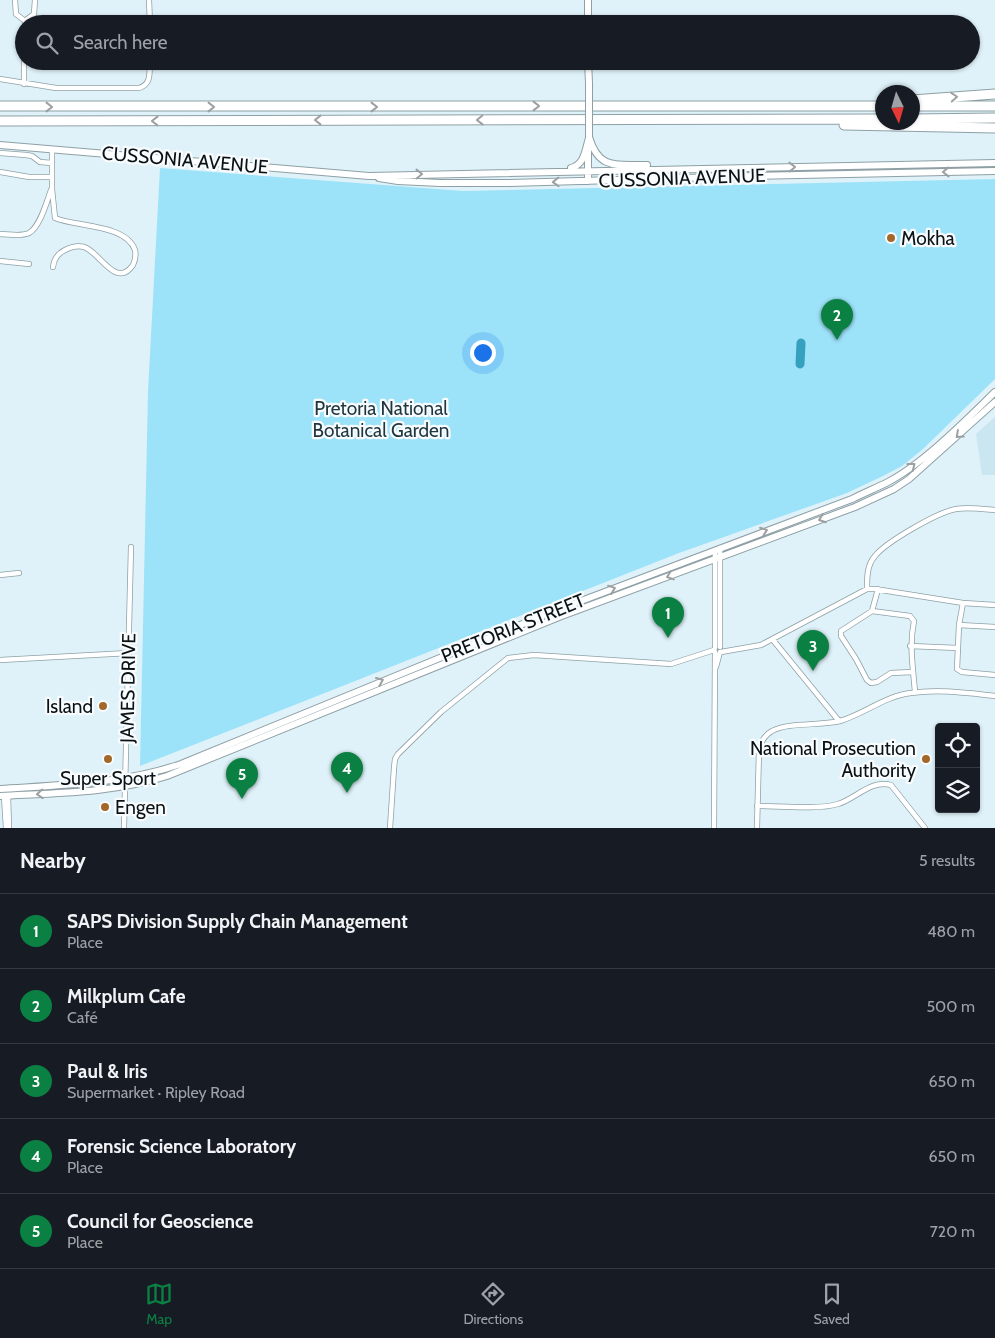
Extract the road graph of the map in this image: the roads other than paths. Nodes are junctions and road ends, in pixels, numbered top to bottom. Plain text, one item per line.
1 (15, 0) edge
2 (35, 0) edge
3 (149, 0) edge
4 (588, 0) edge
5 (17, 15) edge
6 (33, 15) edge
7 (150, 15) edge
8 (588, 15) edge
9 (24, 70) edge
10 (149, 70) edge
11 (588, 70) edge
12 (0, 79) edge
13 (24, 84) junction
14 (995, 94) edge
15 (920, 99) edge
16 (875, 102) edge
17 (0, 106) edge
18 (773, 106) junction
19 (875, 106) edge
20 (920, 106) edge
21 (995, 106) edge
22 (995, 118) edge
23 (564, 119) junction
24 (875, 119) edge
25 (920, 119) edge
26 (0, 121) edge
27 (995, 128) edge
28 (589, 136) junction
29 (0, 145) edge
30 (52, 149) junction
31 (0, 153) edge
32 (52, 163) junction
33 (995, 163) edge
34 (660, 169) junction
35 (587, 170) junction
36 (550, 171) junction
37 (995, 171) edge
38 (0, 172) edge
39 (370, 176) junction
40 (51, 177) junction
41 (588, 181) junction
42 (52, 189) junction
43 (0, 234) edge
44 (0, 260) edge
45 (29, 264) dead end
46 (53, 268) dead end
47 (995, 392) edge
48 (995, 402) edge
49 (995, 510) edge
50 (131, 547) dead end
51 (717, 549) junction
52 (717, 559) junction
53 (19, 573) dead end
54 (0, 575) edge
55 (866, 589) junction
56 (878, 589) junction
57 (963, 603) junction
58 (995, 605) edge
59 (872, 610) junction
60 (959, 625) junction
61 (995, 627) edge
62 (773, 640) junction
63 (910, 646) junction
64 (958, 648) junction
65 (718, 650) junction
66 (129, 654) junction
67 (0, 660) edge
68 (913, 672) junction
69 (995, 675) edge
70 (915, 692) junction
71 (995, 696) edge
72 (839, 721) junction
73 (125, 778) junction
74 (125, 786) junction
75 (0, 789) edge
76 (4, 796) edge
77 (757, 806) junction
78 (8, 828) edge
79 (124, 828) edge
80 (390, 828) edge
81 (714, 828) edge
82 (757, 828) edge
83 (925, 828) edge

1 - 5 street
2 - 6 street
3 - 7 street
4 - 8 main road
9 - 13 street
10 - 13 street
11 - 28 main road, bridge
12 - 13 street
15 -> 14 highway
16 - 18 highway
17 -> 18 highway
18 - 19 highway
20 - 21 highway
22 - 25 highway
23 - 24 highway
23 -> 26 highway
23 - 27 highway
28 - 34 main road
28 - 35 main road
28 - 36 main road
29 - 30 main road, CUSSONIA AVENUE
30 - 32 street
30 - 39 main road, CUSSONIA AVENUE
31 - 32 street
32 - 40 street
34 -> 33 main road, CUSSONIA AVENUE
34 - 35 main road, CUSSONIA AVENUE
35 - 36 main road, CUSSONIA AVENUE
35 - 41 main road
39 -> 36 main road, CUSSONIA AVENUE
37 -> 41 main road, CUSSONIA AVENUE
38 - 40 street
41 -> 39 main road, CUSSONIA AVENUE
40 - 42 street
42 - 43 street
42 - 46 street
44 - 45 street
51 -> 47 main road, PRETORIA STREET
48 -> 52 main road, PRETORIA STREET
49 - 55 street
50 - 66 street, JAMES DRIVE
51 - 52 street
73 -> 51 main road, PRETORIA STREET
52 - 65 street
52 -> 74 main road, PRETORIA STREET
53 - 54 street
55 - 56 street
55 - 62 street
56 - 57 street
56 - 59 street
57 - 58 street
57 - 60 street
59 - 63 street
59 - 68 street
60 - 61 street
60 - 64 street
62 - 65 street
62 - 72 street
63 - 64 street
63 - 68 street
64 - 69 street
65 - 80 street
65 - 81 street
66 - 67 street
66 - 73 street, JAMES DRIVE
68 - 70 street
70 - 71 street
70 - 72 street
72 - 77 street
73 - 74 street, JAMES DRIVE
73 - 75 main road, PRETORIA STREET
74 -> 76 main road, PRETORIA STREET
74 - 79 street, JAMES DRIVE
76 - 78 street
77 - 82 street
77 - 83 street

